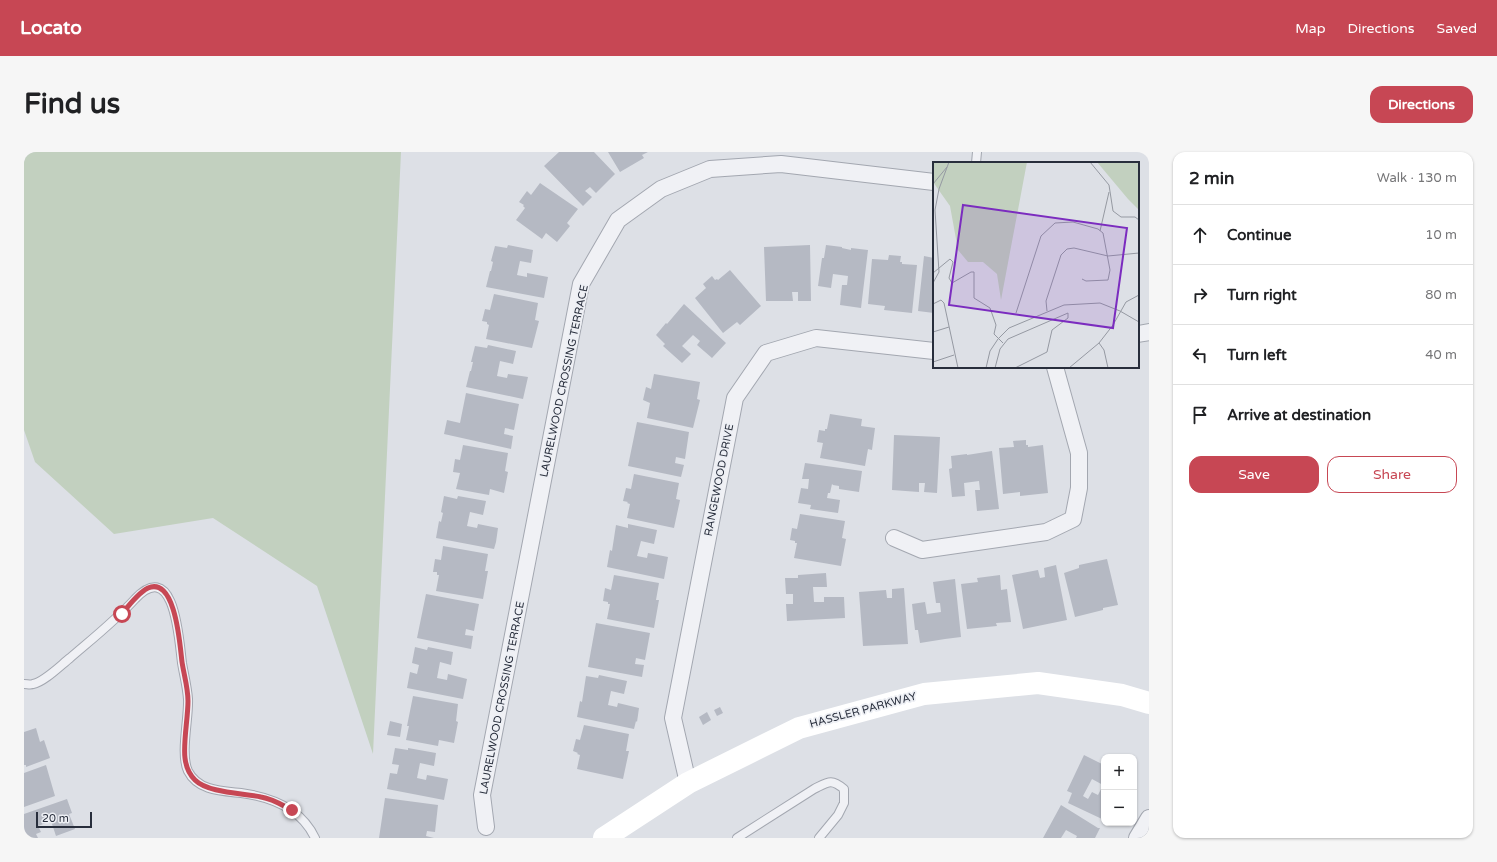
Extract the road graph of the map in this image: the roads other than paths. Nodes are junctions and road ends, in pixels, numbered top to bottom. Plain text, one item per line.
1 (977, 152) edge
2 (976, 162) edge
3 (933, 182) edge
4 (1149, 332) edge
5 (1139, 334) edge
6 (933, 350) edge
7 (1055, 368) edge
8 (894, 538) dead end
9 (24, 684) edge
10 (1149, 703) edge
11 (688, 783) junction
12 (1149, 818) edge
13 (486, 827) dead end
14 (315, 838) edge
15 (604, 838) edge
16 (737, 838) edge
17 (819, 838) edge
18 (1137, 838) edge

1 - 2 lane
3 - 13 street, LAURELWOOD CROSSING TERRACE
4 - 5 street
6 - 11 street, RANGEWOOD DRIVE
7 - 8 street
9 - 14 lane
10 - 11 street, HASSLER PARKWAY
11 - 15 street, HASSLER PARKWAY
12 - 18 street
16 - 17 lane

